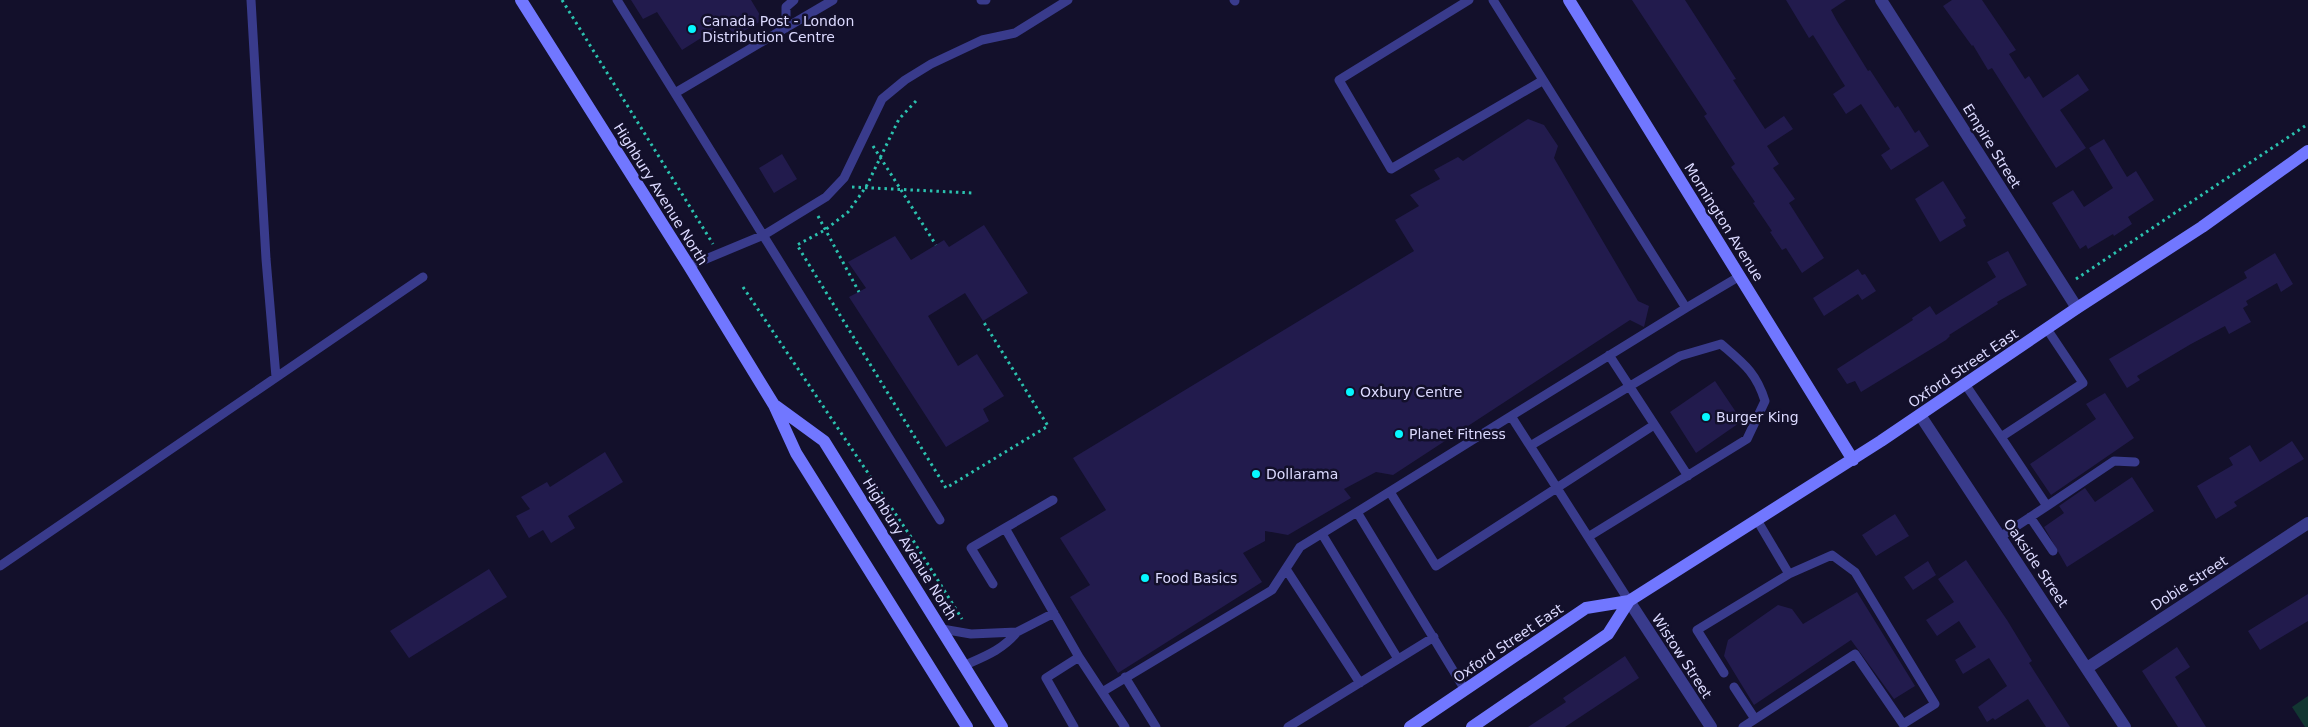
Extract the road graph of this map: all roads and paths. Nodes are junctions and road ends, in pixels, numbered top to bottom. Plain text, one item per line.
1 (251, 0) edge
2 (521, 0) edge
3 (562, 0) edge
4 (617, 0) edge
5 (794, 0) edge
6 (833, 0) edge
7 (1068, 0) edge
8 (1468, 0) edge
9 (1493, 0) edge
10 (1569, 0) edge
11 (1881, 0) edge
12 (786, 28) junction
13 (1542, 81) junction
14 (675, 94) junction
15 (916, 101) dead end
16 (2308, 124) edge
17 (872, 143) dead end
18 (2308, 152) edge
19 (881, 156) junction
20 (849, 187) dead end
21 (866, 187) junction
22 (902, 189) junction
23 (973, 193) dead end
24 (818, 216) dead end
25 (825, 230) junction
26 (764, 235) junction
27 (713, 244) dead end
28 (936, 245) dead end
29 (689, 266) junction
30 (1740, 276) junction
31 (423, 277) dead end
32 (2075, 280) dead end
33 (743, 288) dead end
34 (859, 292) dead end
35 (1686, 308) junction
36 (2077, 308) junction
37 (983, 321) dead end
38 (2047, 328) junction
39 (1609, 355) junction
40 (276, 377) junction
41 (1966, 384) junction
42 (1630, 386) junction
43 (774, 404) junction
44 (1920, 415) junction
45 (1511, 416) junction
46 (1654, 425) junction
47 (2002, 437) junction
48 (1530, 446) junction
49 (1853, 460) junction
50 (2135, 462) dead end
51 (1688, 476) junction
52 (1556, 488) junction
53 (1390, 492) junction
54 (1053, 500) dead end
55 (2047, 506) junction
56 (1357, 512) junction
57 (2030, 517) junction
58 (940, 520) dead end
59 (1757, 520) junction
60 (2308, 523) edge
61 (1005, 528) junction
62 (1322, 534) junction
63 (1588, 537) junction
64 (2000, 537) junction
65 (2053, 551) dead end
66 (0, 566) edge
67 (1286, 569) junction
68 (1789, 574) junction
69 (993, 584) dead end
70 (1629, 601) junction
71 (1054, 613) junction
72 (965, 624) dead end
73 (942, 629) junction
74 (1017, 632) junction
75 (1434, 638) junction
76 (1079, 657) junction
77 (1398, 660) junction
78 (964, 666) junction
79 (2087, 668) junction
80 (1724, 673) dead end
81 (1125, 677) junction
82 (1360, 682) junction
83 (1734, 687) dead end
84 (1465, 690) junction
85 (1102, 692) junction
86 (1755, 719) junction
87 (967, 727) edge
88 (1002, 727) edge
89 (1074, 727) edge
90 (1125, 727) edge
91 (1156, 727) edge
92 (1288, 727) edge
93 (1410, 727) edge
94 (1472, 727) edge
95 (1711, 727) edge
96 (1743, 727) edge
97 (2125, 727) edge

1 - 40 lane
2 - 29 main road, Highbury Avenue North
3 - 27 path
4 - 14 lane
5 - 12 lane
6 - 12 lane
7 - 26 lane
8 - 13 lane
9 - 13 lane
10 - 30 main road, Mornington Avenue
11 - 36 street, Empire Street
12 - 14 lane
13 - 35 lane
14 - 26 lane
15 - 19 path
16 - 32 path
17 - 19 path
18 - 36 main road, Oxford Street East
19 - 21 path
19 - 22 path
20 - 21 path
21 - 22 path
21 - 25 path
22 - 23 path
22 - 28 path
24 - 25 path
25 - 34 path
25 - 37 path
26 - 29 lane
26 - 58 lane
29 - 43 main road, Highbury Avenue North
30 - 35 lane
30 - 49 main road, Mornington Avenue
31 - 40 lane
33 - 72 path
35 - 39 lane
36 - 38 main road, Oxford Street East
38 - 41 main road, Oxford Street East
38 - 47 lane
39 - 42 lane
39 - 45 lane
40 - 66 lane
41 - 44 main road, Oxford Street East
41 - 47 lane
42 - 46 lane
42 - 48 lane
42 - 51 lane
43 - 73 main road, Highbury Avenue North
43 - 87 main road, Highbury Avenue North
44 - 49 main road, Oxford Street East
44 - 64 street, Oakside Street
45 - 48 lane
45 - 53 lane
46 - 51 lane
46 - 52 lane
47 - 55 lane
48 - 52 lane
49 - 59 main road, Oxford Street East
50 - 55 lane
51 - 63 lane
52 - 53 lane
52 - 63 lane
53 - 56 lane
54 - 61 lane
55 - 57 lane
56 - 62 lane
56 - 75 lane
57 - 64 lane
57 - 65 lane
59 - 68 lane
59 - 70 main road, Oxford Street East
60 - 79 street, Dobie Street
61 - 69 lane
61 - 71 lane
62 - 67 lane
62 - 77 lane
63 - 70 lane
64 - 79 street, Oakside Street
67 - 81 lane
67 - 82 lane
68 - 80 lane
68 - 86 lane
70 - 84 main road, Oxford Street East
70 - 94 main road, Oxford Street East
70 - 95 street, Wistow Street
71 - 74 lane
71 - 76 lane
73 - 74 lane
73 - 78 main road, Highbury Avenue North
74 - 78 lane
75 - 77 lane
75 - 84 lane
76 - 85 lane
76 - 89 lane
77 - 82 lane
78 - 88 main road, Highbury Avenue North
79 - 97 street, Oakside Street
81 - 85 lane
81 - 91 lane
82 - 92 lane
83 - 86 lane
84 - 93 main road, Oxford Street East
85 - 90 lane
86 - 96 lane

